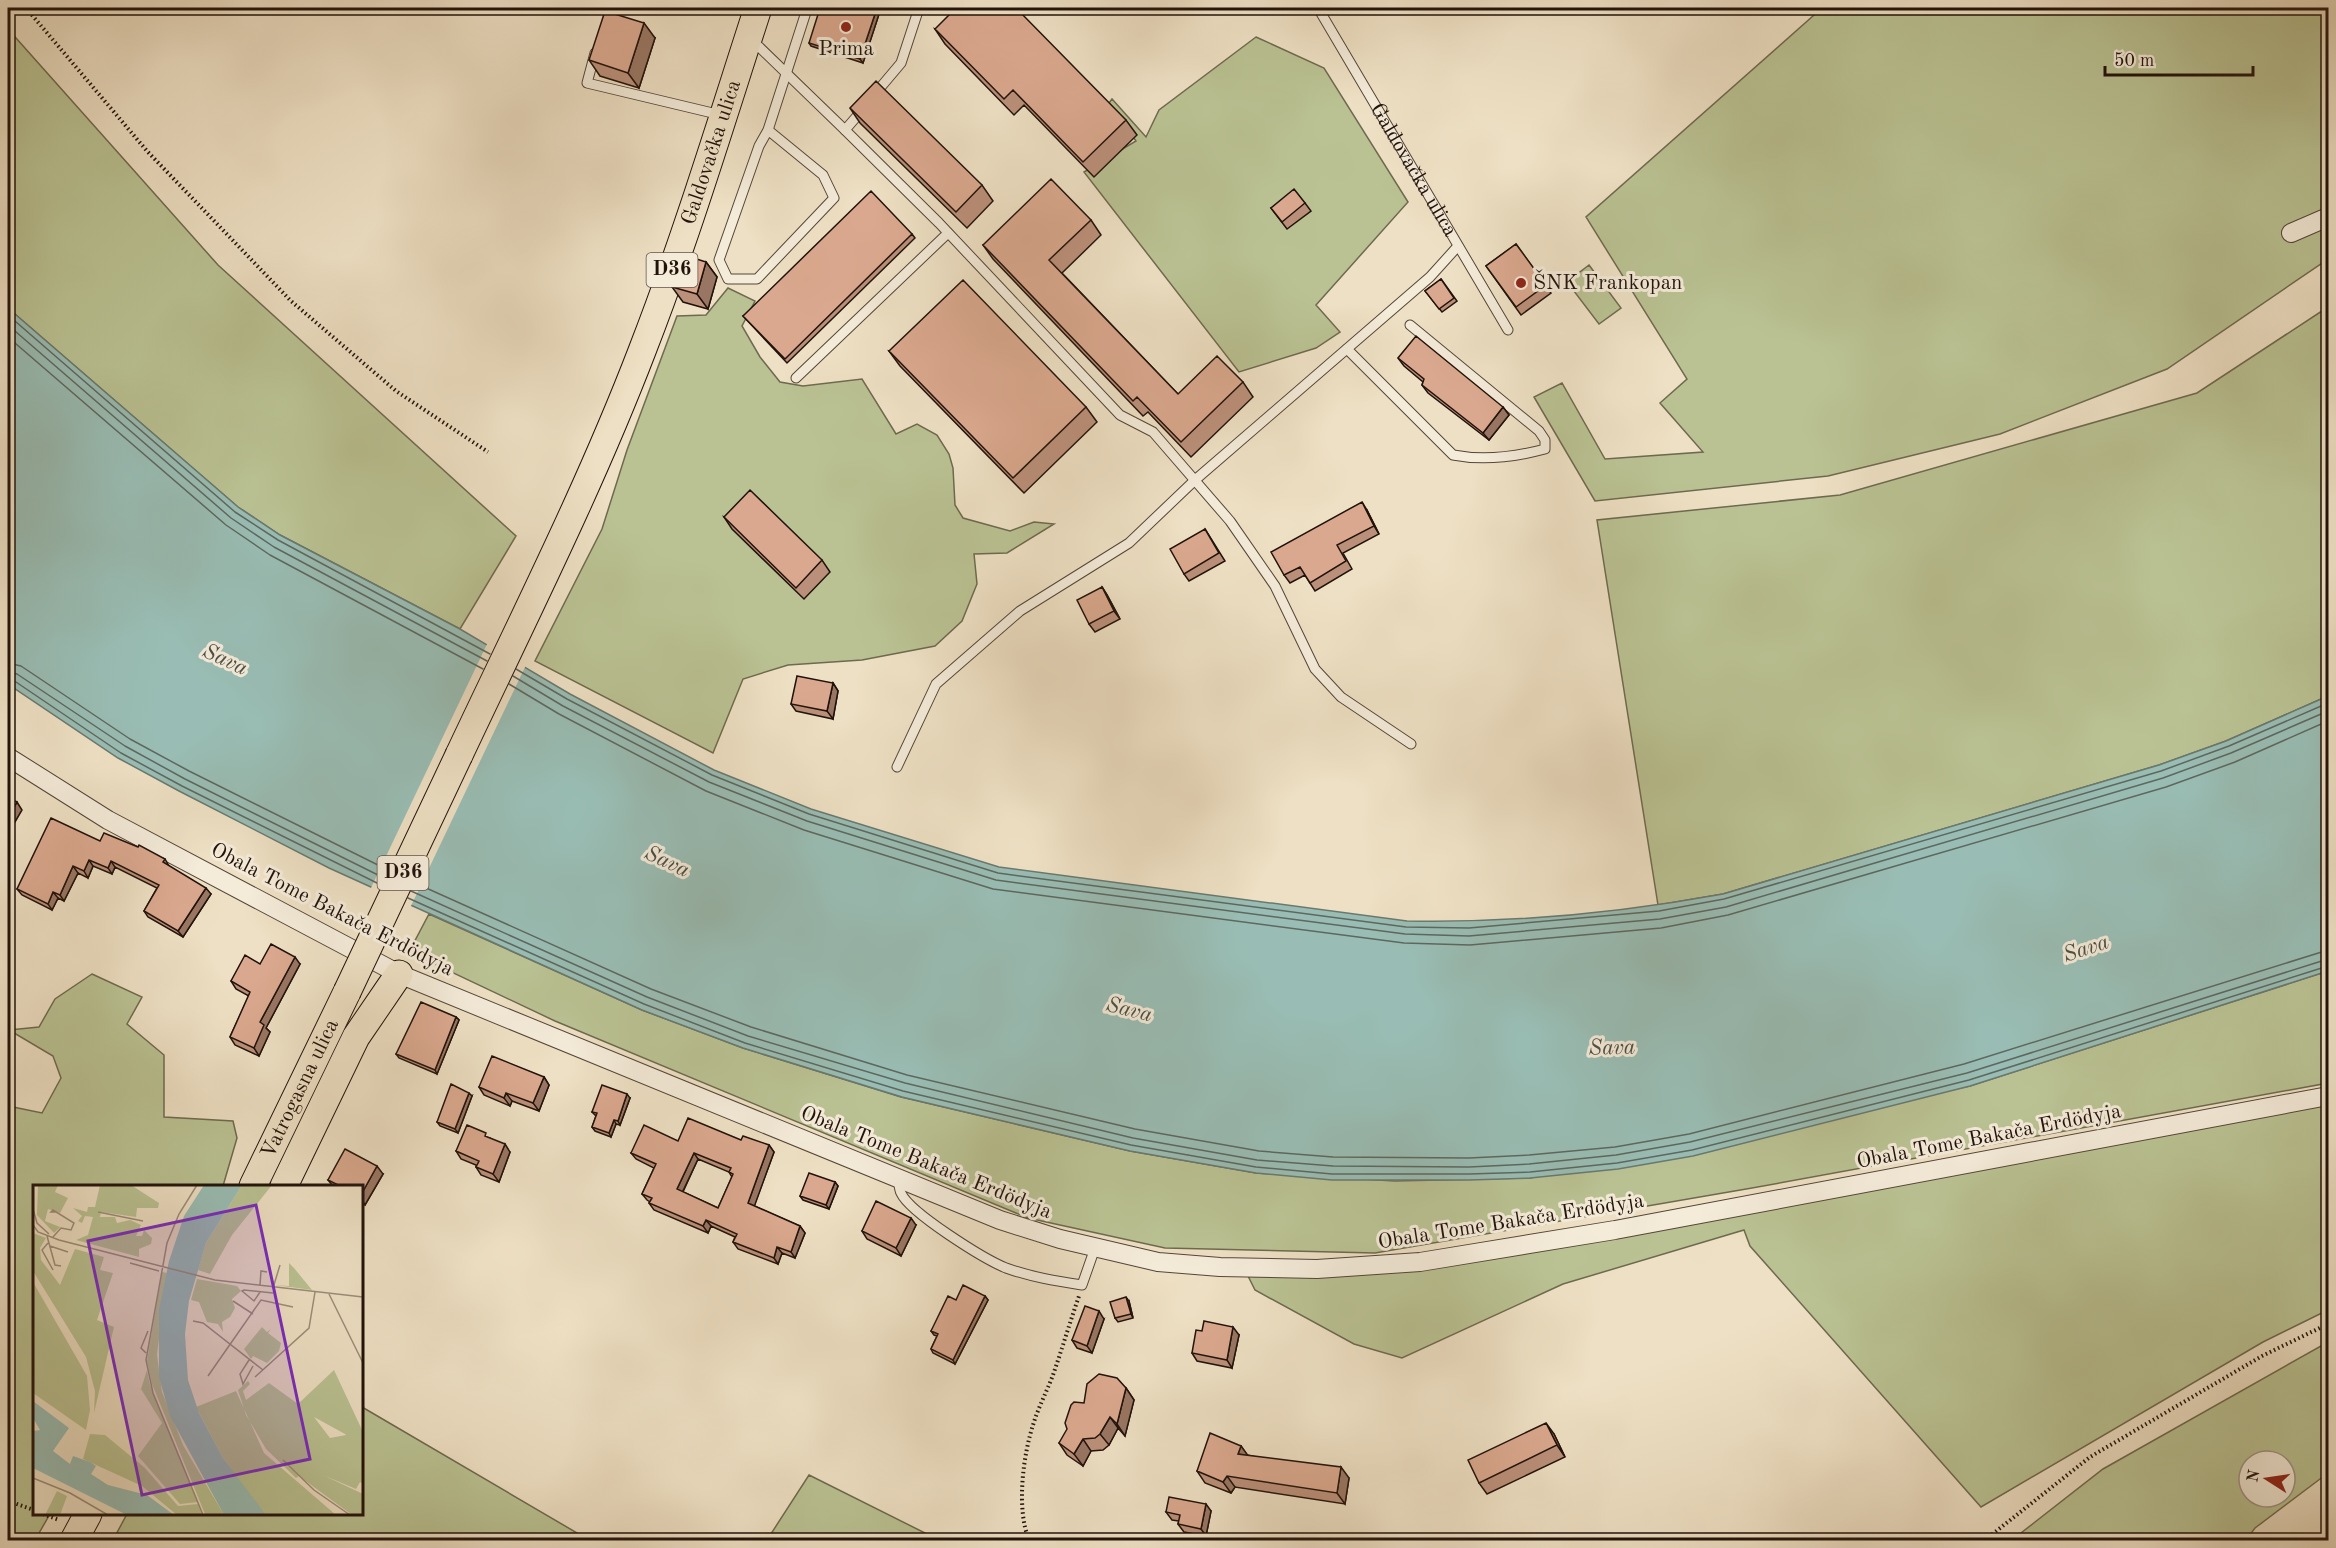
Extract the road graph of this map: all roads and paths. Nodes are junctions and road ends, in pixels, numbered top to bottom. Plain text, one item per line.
1 (26, 8) edge
2 (758, 8) edge
3 (919, 8) edge
4 (1318, 8) edge
5 (806, 12) dead end
6 (748, 36) junction
7 (599, 38) edge
8 (786, 72) junction
9 (724, 115) junction
10 (768, 130) junction
11 (845, 130) junction
12 (2328, 217) edge
13 (948, 233) junction
14 (2291, 233) dead end
15 (1458, 246) junction
16 (1410, 325) dead end
17 (1508, 330) dead end
18 (1347, 349) junction
19 (796, 378) dead end
20 (488, 452) dead end
21 (1195, 480) junction
22 (1411, 744) dead end
23 (8, 757) edge
24 (897, 767) dead end
25 (399, 974) junction
26 (346, 992) joint
27 (2328, 1096) edge
28 (898, 1178) junction
29 (253, 1185) edge
30 (284, 1185) edge
31 (1095, 1248) junction
32 (1082, 1285) junction
33 (2328, 1324) edge
34 (8, 1501) edge
35 (33, 1510) edge
36 (87, 1515) edge
37 (74, 1540) edge
38 (1029, 1540) edge
39 (1985, 1540) edge

1 - 20 path
2 - 6 main road, Galdovačka ulica / D36
3 - 11 lane
4 - 15 lane, Galdovačka ulica
5 - 8 lane
6 - 8 lane
6 - 9 main road, Galdovačka ulica / D36
7 - 9 lane
8 - 10 lane
8 - 11 lane
9 - 26 main road, Galdovačka ulica / D36, bridge
10 - 10 lane
11 - 13 lane
12 - 14 street
13 - 19 lane
13 - 21 lane
15 - 17 lane, Galdovačka ulica
15 - 18 lane
16 - 18 lane
18 - 21 lane
21 - 22 lane
21 - 24 lane
23 - 25 street, Obala Tome Bakača Erdödyja
25 - 28 street, Obala Tome Bakača Erdödyja
25 - 30 main road
26 - 29 main road, Vatrogasna ulica / D36
27 - 31 street, Obala Tome Bakača Erdödyja
28 - 31 street, Obala Tome Bakača Erdödyja
28 - 32 lane
31 - 32 lane
32 - 38 path
33 - 39 path
34 - 35 path
36 - 37 main road

